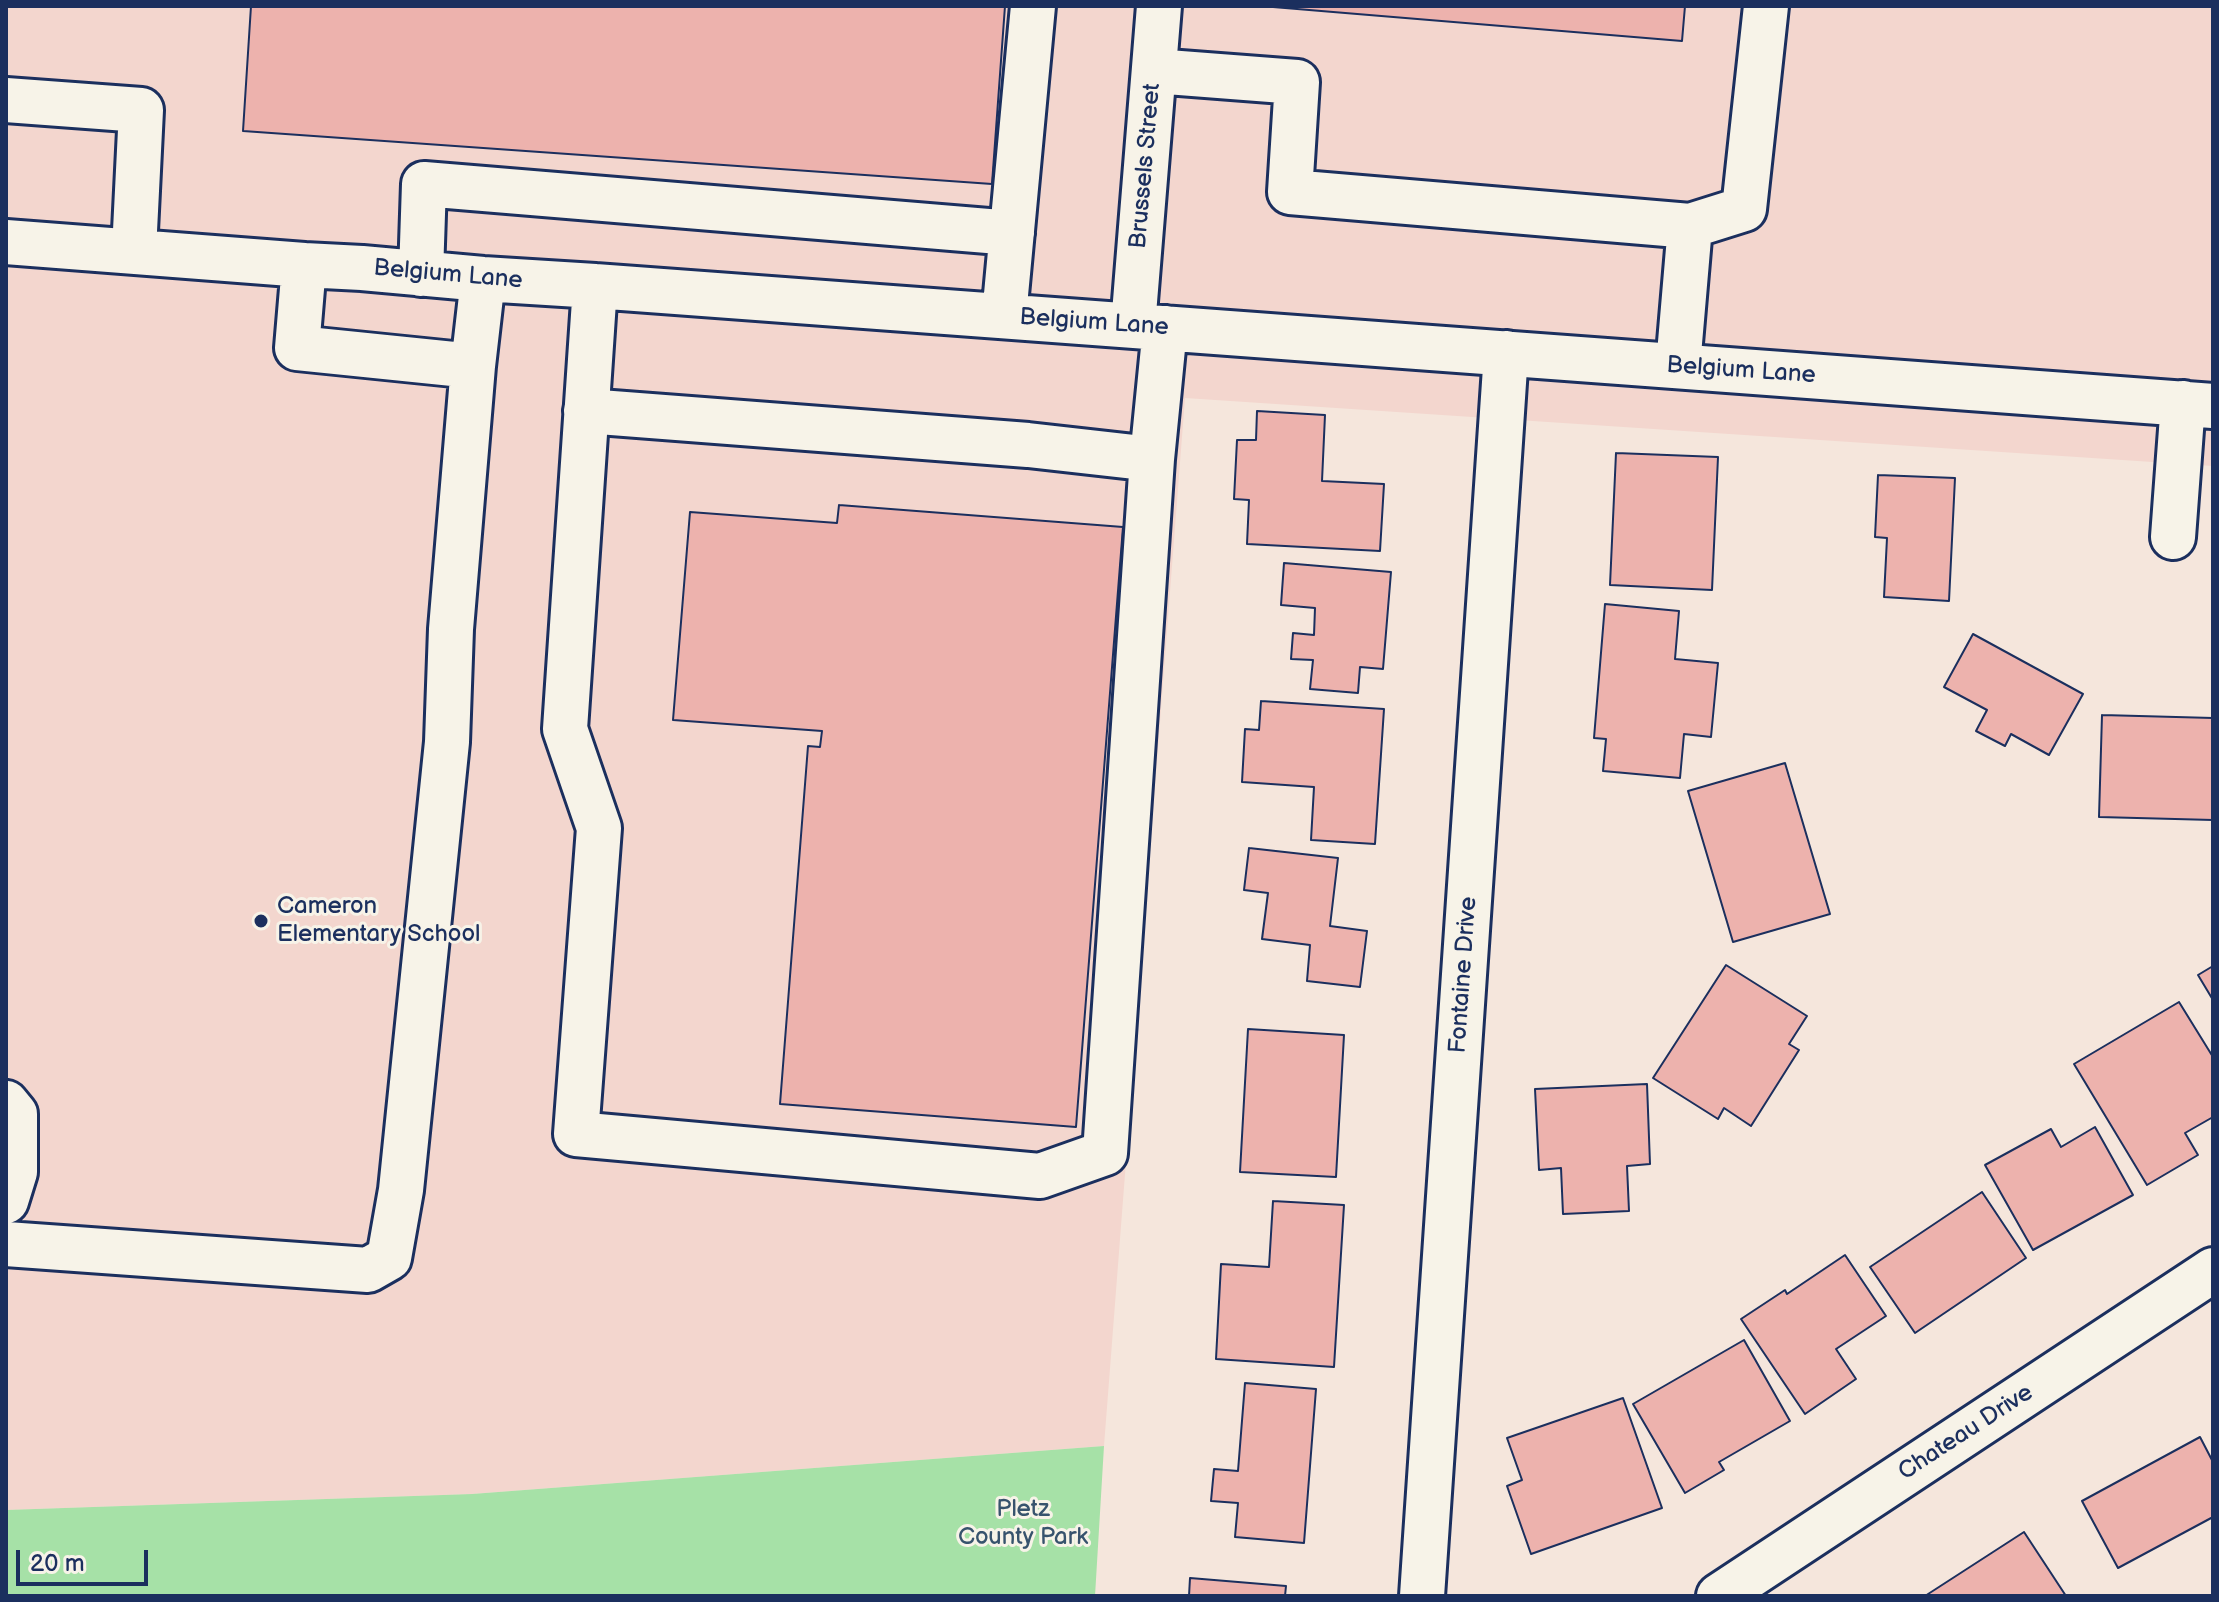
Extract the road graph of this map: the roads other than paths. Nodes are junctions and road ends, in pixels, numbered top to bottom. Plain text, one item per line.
1 (1033, 6) edge
2 (1159, 6) edge
3 (1766, 6) edge
4 (1154, 71) junction
5 (6, 100) edge
6 (1690, 226) junction
7 (1012, 233) junction
8 (6, 242) edge
9 (134, 251) junction
10 (304, 265) junction
11 (421, 274) junction
12 (483, 279) junction
13 (595, 286) junction
14 (1004, 316) junction
15 (1149, 327) junction
16 (1506, 353) junction
17 (473, 366) junction
18 (1678, 366) junction
19 (2198, 405) edge
20 (586, 411) junction
21 (1152, 459) junction
22 (2173, 537) dead end
23 (6, 1103) edge
24 (6, 1201) edge
25 (6, 1244) edge
26 (2213, 1270) edge
27 (1422, 1596) edge
28 (1719, 1596) edge

1 - 7 street
2 - 4 street, Brussels Street
3 - 6 street
4 - 6 street
4 - 15 street, Brussels Street
5 - 9 street
6 - 18 street
7 - 11 street
7 - 14 street
8 - 9 street, Belgium Lane
9 - 10 street, Belgium Lane
10 - 11 street, Belgium Lane
10 - 17 street
11 - 12 street, Belgium Lane
12 - 13 street, Belgium Lane
12 - 17 street
13 - 14 street, Belgium Lane
13 - 20 street
14 - 15 street, Belgium Lane
15 - 16 street, Belgium Lane
15 - 21 street, Brussels Street
16 - 18 street, Belgium Lane
16 - 27 street, Fontaine Drive
17 - 25 street
18 - 19 street, Belgium Lane
19 - 22 street, Belgium Lane
20 - 21 street
20 - 21 street, Brussels Street
23 - 24 street
26 - 28 street, Chateau Drive

